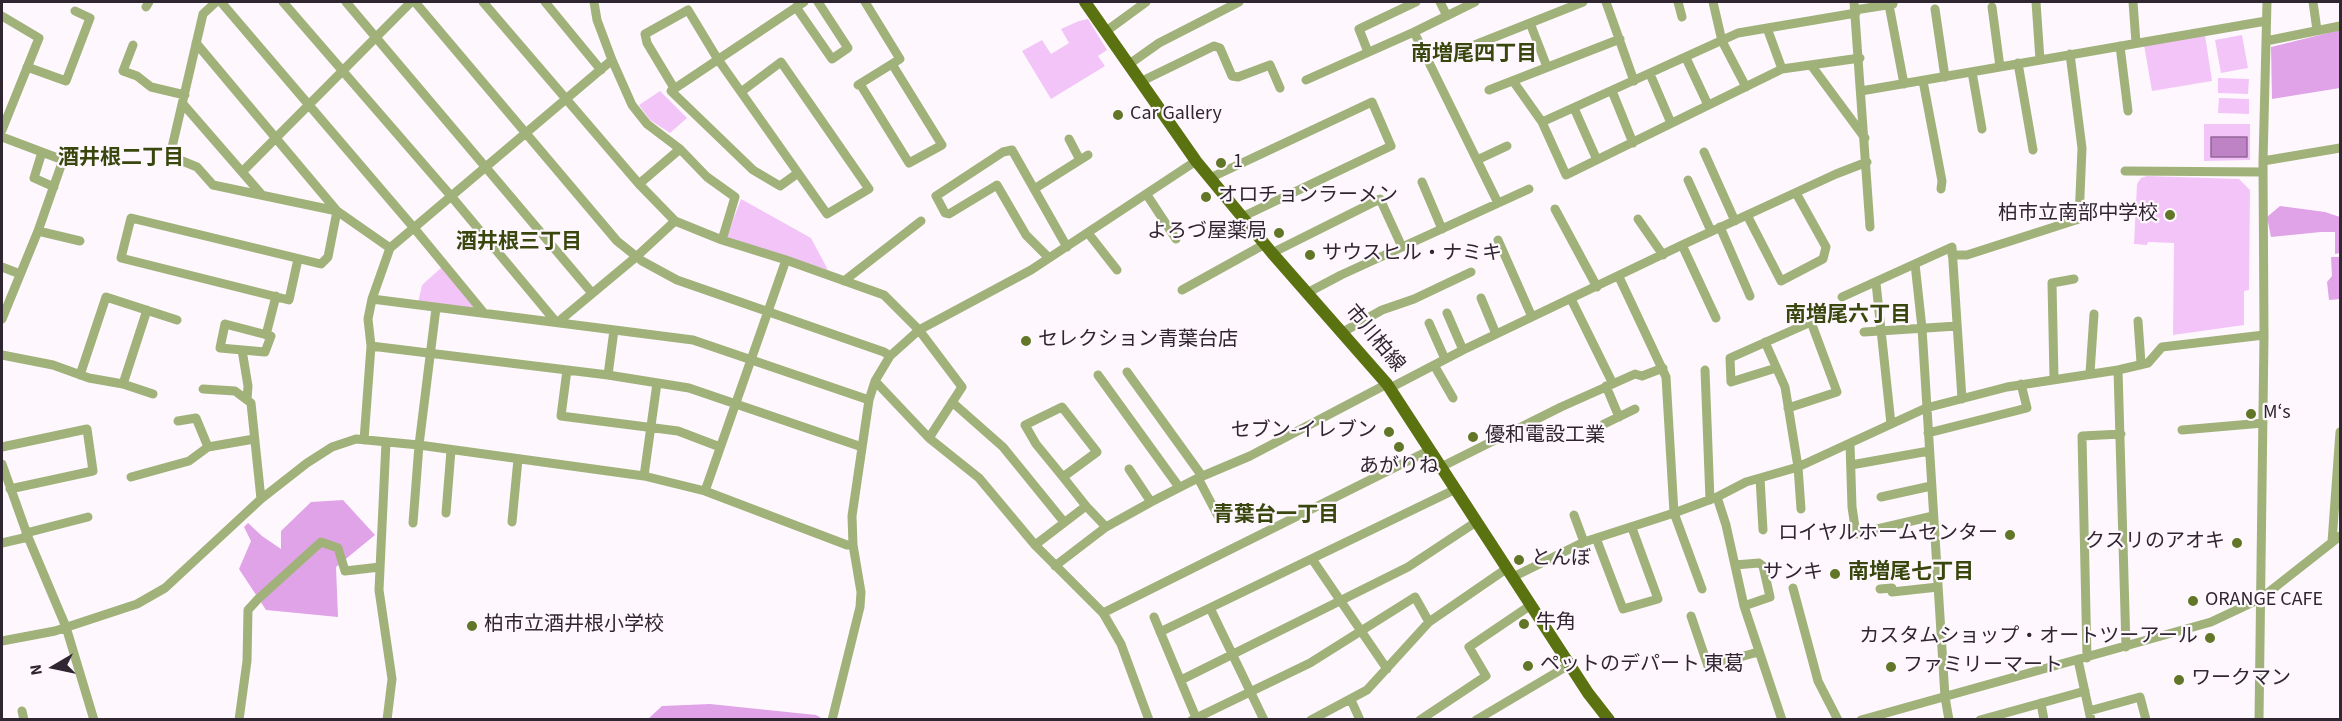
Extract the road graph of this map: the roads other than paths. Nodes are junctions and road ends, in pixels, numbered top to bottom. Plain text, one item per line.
1 (219, 2) edge
2 (283, 2) edge
3 (346, 2) edge
4 (413, 2) edge
5 (483, 2) edge
6 (545, 2) edge
7 (594, 2) edge
8 (818, 2) edge
9 (865, 2) edge
10 (1085, 2) edge
11 (1146, 2) edge
12 (1239, 2) edge
13 (1416, 2) edge
14 (1440, 2) edge
15 (1475, 2) edge
16 (1583, 2) edge
17 (1606, 2) edge
18 (1678, 2) edge
19 (1713, 2) edge
20 (2036, 2) edge
21 (2133, 2) edge
22 (2267, 2) edge
23 (2313, 2) edge
24 (1891, 3) edge
25 (800, 4) edge
26 (1992, 7) dead end
27 (1855, 8) edge
28 (1935, 9) dead end
29 (75, 11) dead end
30 (2, 16) edge
31 (1447, 16) junction
32 (1682, 18) dead end
33 (2266, 21) junction
34 (1530, 22) junction
35 (2340, 26) edge
36 (1767, 28) junction
37 (2317, 30) junction
38 (1105, 32) junction
39 (1414, 32) junction
40 (376, 37) junction
41 (1620, 39) junction
42 (1722, 40) junction
43 (2266, 41) junction
44 (196, 43) junction
45 (2136, 43) junction
46 (133, 45) dead end
47 (2120, 46) junction
48 (1467, 48) dead end
49 (1368, 52) junction
50 (2070, 54) junction
51 (717, 58) junction
52 (1686, 58) junction
53 (1860, 58) junction
54 (612, 60) junction
55 (2040, 60) junction
56 (2018, 63) junction
57 (892, 64) junction
58 (1128, 65) junction
59 (1811, 65) junction
60 (27, 67) junction
61 (1547, 67) junction
62 (2000, 67) junction
63 (1782, 69) junction
64 (601, 70) junction
65 (342, 71) junction
66 (1972, 72) junction
67 (1650, 74) junction
68 (1945, 77) junction
69 (1306, 80) dead end
70 (1513, 81) junction
71 (1634, 81) junction
72 (1923, 81) junction
73 (1140, 82) junction
74 (1904, 84) junction
75 (1746, 87) junction
76 (674, 88) junction
77 (1280, 88) dead end
78 (1489, 90) dead end
79 (1612, 91) junction
80 (1861, 91) junction
81 (741, 92) junction
82 (567, 99) junction
83 (184, 100) junction
84 (309, 104) junction
85 (1708, 105) junction
86 (1574, 108) junction
87 (2128, 111) dead end
88 (1542, 122) junction
89 (1671, 123) junction
90 (1982, 129) dead end
91 (2, 130) edge
92 (525, 134) junction
93 (2, 137) edge
94 (276, 137) junction
95 (1865, 138) junction
96 (1069, 139) dead end
97 (1633, 143) junction
98 (1507, 146) dead end
99 (2340, 148) edge
100 (680, 149) junction
101 (2032, 150) dead end
102 (42, 152) junction
103 (1704, 152) dead end
104 (1477, 160) junction
105 (1597, 160) junction
106 (1196, 161) junction
107 (2263, 161) junction
108 (1867, 162) junction
109 (486, 166) junction
110 (243, 171) junction
111 (2125, 171) dead end
112 (2263, 172) junction
113 (798, 173) junction
114 (1210, 178) junction
115 (1688, 180) dead end
116 (1422, 182) dead end
117 (639, 184) junction
118 (54, 187) junction
119 (1034, 189) junction
120 (1529, 189) dead end
121 (1941, 189) dead end
122 (1796, 193) junction
123 (262, 195) junction
124 (1147, 195) junction
125 (451, 196) junction
126 (1498, 203) junction
127 (1555, 209) dead end
128 (337, 211) junction
129 (1748, 215) junction
130 (1242, 217) junction
131 (1638, 219) dead end
132 (675, 221) junction
133 (1735, 221) junction
134 (921, 222) dead end
135 (1870, 227) dead end
136 (414, 228) junction
137 (1442, 228) junction
138 (1716, 229) junction
139 (892, 230) dead end
140 (38, 231) junction
141 (1089, 233) junction
142 (899, 238) junction
143 (1176, 239) dead end
144 (722, 240) junction
145 (1498, 240) dead end
146 (80, 241) dead end
147 (1682, 245) junction
148 (1067, 247) junction
149 (1402, 247) junction
150 (390, 248) junction
151 (1268, 249) junction
152 (1663, 255) junction
153 (1952, 255) junction
154 (636, 257) junction
155 (1049, 258) junction
156 (298, 259) junction
157 (786, 260) junction
158 (1915, 264) junction
159 (2, 267) edge
160 (1117, 270) dead end
161 (1471, 272) dead end
162 (21, 274) junction
163 (1618, 277) junction
164 (2074, 279) dead end
165 (844, 281) junction
166 (1876, 283) junction
167 (1597, 287) junction
168 (1182, 290) dead end
169 (592, 293) junction
170 (1307, 293) junction
171 (1750, 296) dead end
172 (276, 297) junction
173 (1842, 297) dead end
174 (372, 298) junction
175 (1481, 298) dead end
176 (1571, 299) junction
177 (436, 308) junction
178 (147, 310) junction
179 (768, 311) junction
180 (484, 313) junction
181 (1447, 314) dead end
182 (2094, 314) dead end
183 (1532, 316) junction
184 (2, 317) edge
185 (1716, 318) dead end
186 (177, 320) dead end
187 (2138, 321) dead end
188 (557, 322) junction
189 (1429, 323) dead end
190 (1957, 326) junction
191 (1922, 328) junction
192 (614, 330) junction
193 (920, 330) junction
194 (1882, 331) junction
195 (1343, 332) junction
196 (1864, 332) dead end
197 (1496, 334) junction
198 (266, 335) junction
199 (2264, 335) junction
200 (1765, 342) junction
201 (371, 346) junction
202 (242, 350) junction
203 (1463, 350) junction
204 (429, 352) junction
205 (2, 356) edge
206 (890, 356) junction
207 (1445, 358) junction
208 (752, 360) junction
209 (2141, 363) junction
210 (1434, 365) junction
211 (1663, 368) junction
212 (1776, 368) junction
213 (567, 370) junction
214 (1705, 370) dead end
215 (2118, 370) junction
216 (1127, 372) dead end
217 (2090, 374) junction
218 (80, 375) junction
219 (608, 375) junction
220 (1098, 375) dead end
221 (2054, 378) junction
222 (875, 381) junction
223 (657, 383) junction
224 (123, 384) junction
225 (2021, 384) junction
226 (1610, 385) junction
227 (1389, 386) junction
228 (203, 389) dead end
229 (153, 394) dead end
230 (1453, 398) dead end
231 (1962, 399) junction
232 (247, 400) junction
233 (869, 400) junction
234 (952, 402) junction
235 (734, 404) junction
236 (1788, 408) junction
237 (1926, 408) junction
238 (1635, 409) dead end
239 (1620, 417) junction
240 (178, 421) dead end
241 (2263, 423) junction
242 (1604, 424) dead end
243 (1891, 424) junction
244 (650, 427) junction
245 (2182, 430) dead end
246 (2340, 432) edge
247 (1928, 433) junction
248 (2121, 434) junction
249 (929, 438) junction
250 (254, 439) junction
251 (364, 440) junction
252 (386, 442) junction
253 (1850, 444) junction
254 (419, 445) junction
255 (2, 447) edge
256 (208, 447) junction
257 (720, 447) junction
258 (862, 447) junction
259 (451, 450) junction
260 (1430, 450) junction
261 (1929, 450) junction
262 (518, 459) junction
263 (2, 464) edge
264 (1851, 465) junction
265 (1441, 467) junction
266 (1798, 467) junction
267 (1129, 470) dead end
268 (644, 476) junction
269 (131, 477) dead end
270 (1063, 477) junction
271 (1200, 477) junction
272 (1760, 478) junction
273 (1931, 486) junction
274 (1179, 487) junction
275 (1456, 489) junction
276 (11, 491) junction
277 (705, 491) junction
278 (2, 495) edge
279 (1881, 497) dead end
280 (1713, 498) junction
281 (261, 499) junction
282 (1151, 502) junction
283 (1086, 506) junction
284 (1801, 510) dead end
285 (446, 513) dead end
286 (1674, 513) junction
287 (1574, 514) dead end
288 (1218, 516) dead end
289 (1933, 516) junction
290 (88, 517) dead end
291 (512, 522) dead end
292 (1064, 522) junction
293 (1476, 522) junction
294 (413, 523) dead end
295 (1106, 527) junction
296 (1632, 528) junction
297 (1763, 530) dead end
298 (27, 535) junction
299 (2340, 536) edge
300 (1596, 538) junction
301 (1584, 542) junction
302 (2332, 542) junction
303 (2, 543) edge
304 (854, 545) junction
305 (1035, 545) junction
306 (1312, 559) junction
307 (1735, 565) junction
308 (1055, 566) junction
309 (380, 567) junction
310 (1510, 573) junction
311 (1938, 587) junction
312 (1793, 588) dead end
313 (1702, 589) dead end
314 (1880, 589) dead end
315 (2260, 599) junction
316 (1340, 600) junction
317 (1531, 605) junction
318 (1744, 606) junction
319 (1210, 608) junction
320 (1102, 613) junction
321 (1691, 616) dead end
322 (1154, 617) dead end
323 (1429, 622) junction
324 (66, 627) junction
325 (1360, 630) junction
326 (1160, 632) junction
327 (2, 641) edge
328 (2126, 648) junction
329 (1758, 652) junction
330 (1232, 654) junction
331 (2083, 659) junction
332 (1569, 665) junction
333 (1387, 669) junction
334 (1181, 680) junction
335 (2085, 691) junction
336 (1251, 693) junction
337 (1945, 698) junction
338 (1350, 700) junction
339 (2041, 703) junction
340 (2090, 715) edge
341 (1996, 717) edge
342 (1195, 719) edge
343 (94, 720) edge
344 (239, 720) edge
345 (387, 720) edge
346 (832, 720) edge
347 (1149, 720) edge
348 (1264, 720) edge
349 (1311, 720) edge
350 (1360, 720) edge
351 (1420, 720) edge
352 (1476, 720) edge
353 (1609, 720) edge
354 (1782, 720) edge
355 (1838, 720) edge
356 (1861, 720) edge
357 (1949, 720) edge
358 (1980, 720) edge
359 (2044, 720) edge
360 (2146, 720) edge
361 (2259, 720) edge

1 - 44 street
1 - 84 street
2 - 65 street
3 - 40 street
4 - 40 street
4 - 92 street
5 - 82 street
6 - 64 street
7 - 54 street
8 - 25 street
9 - 57 street
10 - 38 main road, 市川柏線
11 - 38 street
12 - 58 street
13 - 49 street
14 - 31 street
15 - 31 street
16 - 34 street
17 - 41 street
18 - 32 street
19 - 42 street
20 - 55 street
21 - 45 street
22 - 33 street
23 - 37 street
24 - 27 street
24 - 74 street
25 - 51 street
26 - 62 street
27 - 36 street
27 - 53 street
28 - 68 street
29 - 60 street
30 - 60 street
31 - 39 street
33 - 43 street
33 - 45 street
34 - 48 street
34 - 61 street
35 - 37 street
36 - 42 street
36 - 63 street
37 - 43 street
38 - 58 main road, 市川柏線
39 - 49 street
39 - 104 street
40 - 65 street
40 - 109 street
41 - 61 street
41 - 71 street
42 - 52 street
42 - 75 street
43 - 107 street
44 - 83 street
44 - 94 street
45 - 47 street
46 - 83 street
47 - 50 street
47 - 87 street
49 - 69 street
50 - 55 street
50 - 153 street
51 - 76 street
51 - 76 street
51 - 81 street
52 - 67 street
52 - 85 street
53 - 59 street
53 - 80 street
54 - 64 street
54 - 100 street
55 - 56 street
56 - 62 street
56 - 101 street
57 - 57 street
58 - 73 main road, 市川柏線
59 - 63 street
59 - 95 street
60 - 91 street
61 - 70 street
62 - 66 street
63 - 75 street
64 - 82 street
65 - 84 street
65 - 125 street
66 - 68 street
66 - 90 street
67 - 71 street
67 - 89 street
68 - 72 street
70 - 78 street
70 - 88 street
71 - 79 street
72 - 74 street
72 - 121 street
73 - 77 street
73 - 106 main road, 市川柏線
74 - 80 street
75 - 85 street
76 - 113 street
79 - 86 street
79 - 97 street
80 - 95 street
81 - 113 street
81 - 113 street
82 - 92 street
82 - 117 street
83 - 110 street
83 - 123 street
84 - 94 street
84 - 136 street
85 - 89 street
86 - 88 street
86 - 105 street
88 - 105 street
89 - 97 street
92 - 109 street
92 - 154 street
93 - 102 street
94 - 110 street
94 - 128 street
95 - 108 street
96 - 119 street
97 - 105 street
98 - 104 street
99 - 107 street
100 - 117 street
100 - 144 street
102 - 118 street
102 - 118 street
103 - 133 street
104 - 126 street
106 - 114 main road, 市川柏線
106 - 124 street
107 - 112 street
108 - 122 street
108 - 135 street
109 - 125 street
109 - 169 street
110 - 123 street
111 - 112 street
112 - 199 street
114 - 130 main road, 市川柏線
114 - 130 street
115 - 138 street
116 - 137 street
117 - 132 street
118 - 140 street
119 - 148 street
119 - 155 street
120 - 126 street
122 - 129 street
122 - 129 street
123 - 128 street
124 - 141 street
124 - 143 street
125 - 136 street
125 - 188 street
126 - 137 street
127 - 167 street
128 - 150 street
128 - 156 street
129 - 133 street
130 - 151 main road, 市川柏線
131 - 152 street
132 - 144 street
132 - 154 street
133 - 138 street
134 - 142 street
136 - 150 street
136 - 180 street
137 - 149 street
138 - 147 street
138 - 171 street
139 - 142 street
140 - 146 street
140 - 162 street
141 - 148 street
141 - 160 street
142 - 165 street
144 - 157 street
145 - 183 street
147 - 152 street
147 - 185 street
148 - 155 street
149 - 151 street
149 - 170 street
150 - 174 street
151 - 168 street
151 - 170 main road, 市川柏線
152 - 163 street
153 - 158 street
153 - 190 street
154 - 169 street
154 - 179 street
155 - 193 street
156 - 172 street
156 - 172 street
157 - 165 street
157 - 179 street
158 - 166 street
158 - 191 street
159 - 162 street
161 - 195 street
162 - 184 street
163 - 167 street
163 - 211 street
164 - 221 street
165 - 193 street
166 - 173 street
166 - 194 street
167 - 176 street
169 - 188 street
170 - 195 main road, 市川柏線
172 - 198 street
174 - 177 street
174 - 201 street
175 - 197 street
176 - 183 street
176 - 226 street
177 - 180 street
177 - 204 street
178 - 186 street
178 - 218 street
178 - 224 street
179 - 206 street
179 - 208 street
180 - 188 street
181 - 203 street
182 - 217 street
183 - 197 street
187 - 209 street
188 - 192 street
189 - 207 street
190 - 191 street
190 - 231 street
191 - 194 street
191 - 237 street
192 - 208 street
192 - 219 street
193 - 206 street
193 - 234 street
194 - 196 street
194 - 243 street
195 - 227 main road, 市川柏線
197 - 203 street
198 - 202 street
198 - 202 street
199 - 209 street
199 - 241 street
200 - 212 street
200 - 212 street
200 - 236 street
201 - 204 street
201 - 251 street
202 - 232 street
203 - 207 street
204 - 213 street
204 - 254 street
205 - 218 street
206 - 222 street
207 - 210 street
208 - 233 street
208 - 235 street
209 - 215 street
210 - 227 street
210 - 230 street
211 - 226 street
211 - 286 street
212 - 236 street
213 - 219 street
213 - 244 street
214 - 280 street
215 - 217 street
215 - 248 street
216 - 271 street
217 - 221 street
218 - 224 street
219 - 223 street
220 - 274 street
221 - 225 street
222 - 233 street
222 - 249 street
223 - 235 street
223 - 244 street
224 - 229 street
225 - 231 street
225 - 247 street
226 - 239 street
226 - 265 street
227 - 260 main road, 市川柏線
227 - 271 street
228 - 232 street
231 - 237 street
232 - 250 street
233 - 258 street
234 - 249 street
234 - 292 street
235 - 257 street
235 - 258 street
236 - 266 street
237 - 243 street
237 - 247 street
238 - 239 street
239 - 242 street
240 - 256 street
241 - 245 street
241 - 315 street
243 - 253 street
244 - 257 street
244 - 268 street
246 - 302 street
247 - 261 street
248 - 328 street
248 - 331 street
249 - 305 street
250 - 256 street
250 - 281 street
251 - 252 street
251 - 281 street
252 - 254 street
252 - 309 street
253 - 264 street
253 - 266 street
254 - 259 street
254 - 294 street
255 - 276 street
256 - 269 street
257 - 277 street
258 - 304 street
259 - 262 street
259 - 285 street
260 - 265 main road, 市川柏線
260 - 320 street
261 - 264 street
261 - 273 street
262 - 268 street
262 - 291 street
263 - 276 street
264 - 289 street
265 - 275 main road, 市川柏線
266 - 272 street
266 - 284 street
267 - 282 street
268 - 277 street
270 - 270 street
270 - 283 street
271 - 274 street
271 - 288 street
272 - 280 street
272 - 297 street
273 - 279 street
273 - 289 street
274 - 282 street
275 - 293 main road, 市川柏線
275 - 306 street
276 - 278 street
276 - 298 street
277 - 304 street
280 - 286 street
280 - 307 street
281 - 324 street
282 - 295 street
283 - 292 street
283 - 295 street
286 - 296 street
286 - 313 street
287 - 301 street
289 - 311 street
290 - 298 street
292 - 305 street
293 - 310 main road, 市川柏線
293 - 316 street
295 - 308 street
296 - 300 street
296 - 300 street
298 - 303 street
298 - 324 street
299 - 302 street
300 - 301 street
301 - 310 street
302 - 315 street
304 - 346 street
305 - 308 street
306 - 316 street
306 - 319 street
307 - 318 street
307 - 318 street
308 - 320 street
309 - 344 street
309 - 345 street
310 - 317 main road, 市川柏線
310 - 323 street
311 - 314 street
311 - 337 street
312 - 355 street
315 - 328 street
315 - 361 street
316 - 325 street
316 - 330 street
317 - 332 main road, 市川柏線
317 - 351 street
318 - 329 street
319 - 326 street
319 - 330 street
320 - 347 street
321 - 329 street
322 - 326 street
323 - 325 street
323 - 333 street
324 - 327 street
324 - 343 street
325 - 333 street
325 - 336 street
326 - 334 street
328 - 331 street
329 - 354 street
330 - 334 street
330 - 336 street
331 - 335 street
331 - 337 street
332 - 352 street
332 - 353 main road, 市川柏線
333 - 338 street
334 - 342 street
335 - 339 street
335 - 340 street
336 - 342 street
336 - 348 street
337 - 356 street
337 - 357 street
338 - 349 street
338 - 350 street
339 - 341 street
339 - 359 street
340 - 360 street
341 - 358 street

